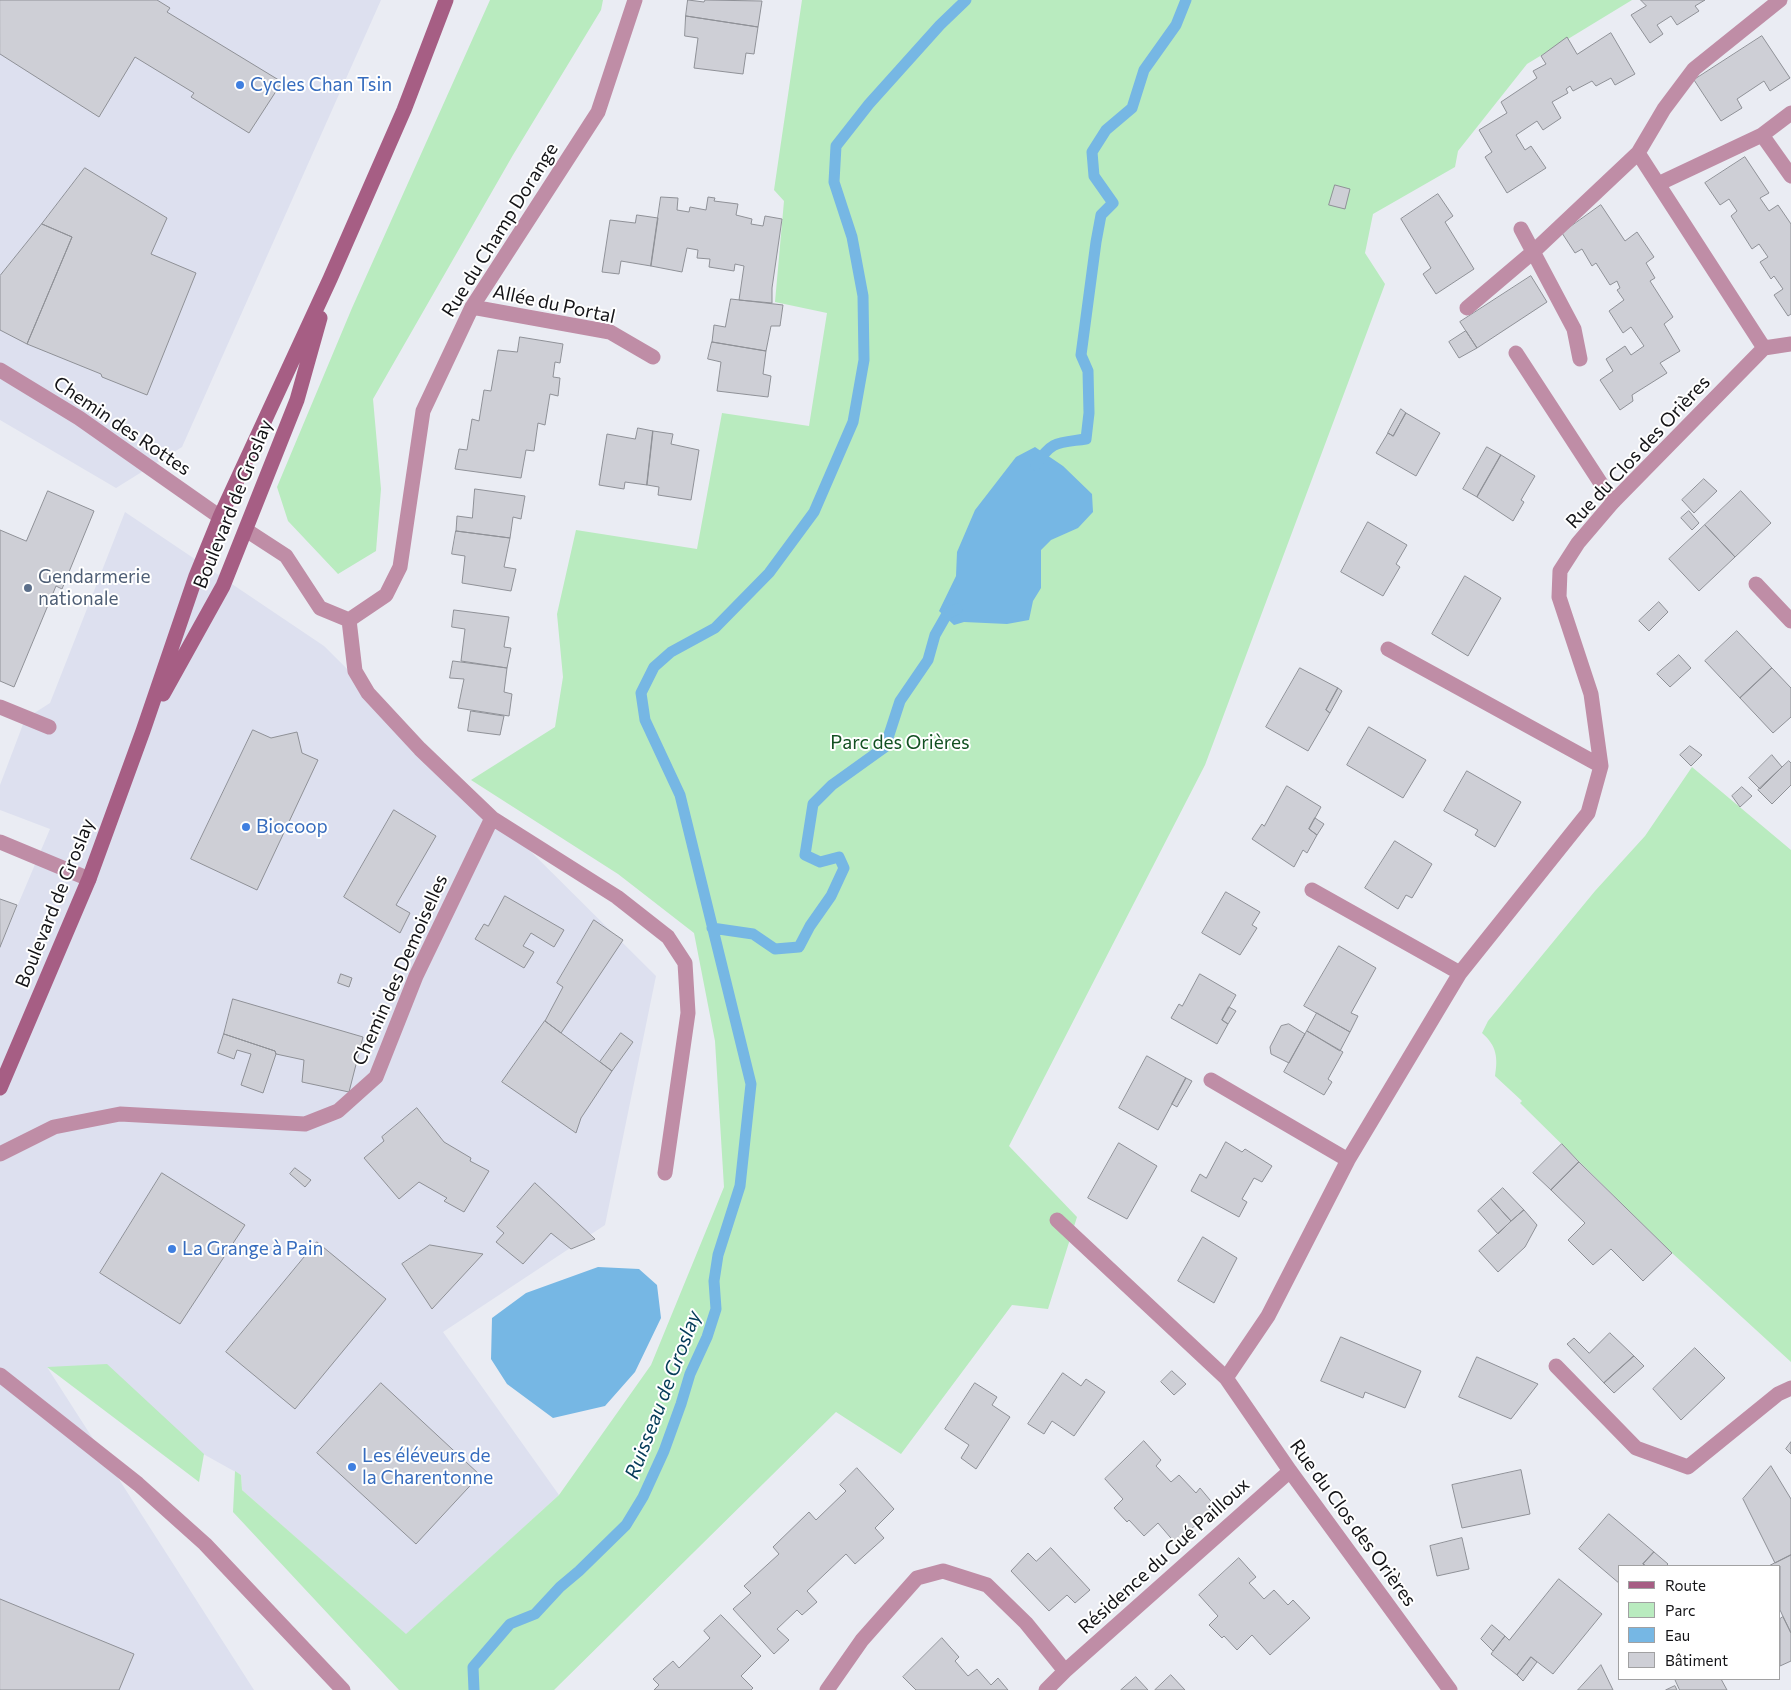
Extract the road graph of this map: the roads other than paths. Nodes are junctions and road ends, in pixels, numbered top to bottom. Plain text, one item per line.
1 (446, 0) edge
2 (635, 0) edge
3 (1780, 0) edge
4 (1791, 113) edge
5 (1762, 135) junction
6 (1638, 153) junction
7 (1791, 176) edge
8 (1658, 184) junction
9 (1521, 229) dead end
10 (1533, 252) junction
11 (330, 279) junction
12 (472, 307) junction
13 (1466, 308) dead end
14 (1791, 344) edge
15 (1764, 348) junction
16 (1516, 353) dead end
17 (653, 357) dead end
18 (1580, 359) dead end
19 (0, 370) edge
20 (1613, 502) junction
21 (220, 517) junction
22 (246, 530) junction
23 (1756, 584) dead end
24 (350, 620) junction
25 (1791, 621) edge
26 (1388, 649) dead end
27 (0, 707) edge
28 (49, 727) dead end
29 (143, 731) junction
30 (1601, 766) junction
31 (492, 818) junction
32 (0, 842) edge
33 (89, 879) junction
34 (1312, 890) dead end
35 (1460, 973) junction
36 (1211, 1080) dead end
37 (0, 1088) edge
38 (0, 1154) edge
39 (1348, 1160) junction
40 (665, 1173) dead end
41 (1057, 1220) dead end
42 (1556, 1366) dead end
43 (0, 1375) edge
44 (1226, 1378) junction
45 (1791, 1388) edge
46 (1290, 1471) junction
47 (1066, 1671) junction
48 (343, 1690) edge
49 (828, 1690) edge
50 (1046, 1690) edge
51 (1450, 1690) edge

1 - 11 main road, Boulevard de Groslay
2 - 12 street, Rue du Champ Dorange
3 - 6 street
4 - 5 street
5 - 7 street
5 - 8 street
6 - 8 street
6 - 10 street
8 - 15 street
9 - 10 street
10 - 13 street
10 - 18 street
11 - 21 main road, Boulevard de Groslay
11 - 22 main road, Boulevard de Groslay
12 - 17 street, Allée du Portal
12 - 24 street, Rue du Champ Dorange
14 - 15 street
15 - 20 street, Rue du Clos des Orières
16 - 20 street
19 - 21 street, Chemin des Rottes
20 - 30 street, Rue du Clos des Orières
21 - 29 main road, Boulevard de Groslay
22 - 24 street
22 - 29 main road, Boulevard de Groslay
23 - 25 street
24 - 31 street
26 - 30 street
27 - 28 street
29 - 33 main road, Boulevard de Groslay
30 - 35 street, Rue du Clos des Orières
31 - 38 street, Chemin des Demoiselles
31 - 40 street
32 - 33 street
33 - 37 main road, Boulevard de Groslay
34 - 35 street
35 - 39 street, Rue du Clos des Orières
36 - 39 street
39 - 44 street, Rue du Clos des Orières
41 - 44 street, Rue du Clos des Orières
42 - 45 street
43 - 48 street
44 - 46 street, Rue du Clos des Orières
46 - 47 street, Résidence du Gué Pailloux
46 - 51 street, Rue du Clos des Orières
47 - 49 street
47 - 50 street, Résidence du Gué Pailloux

